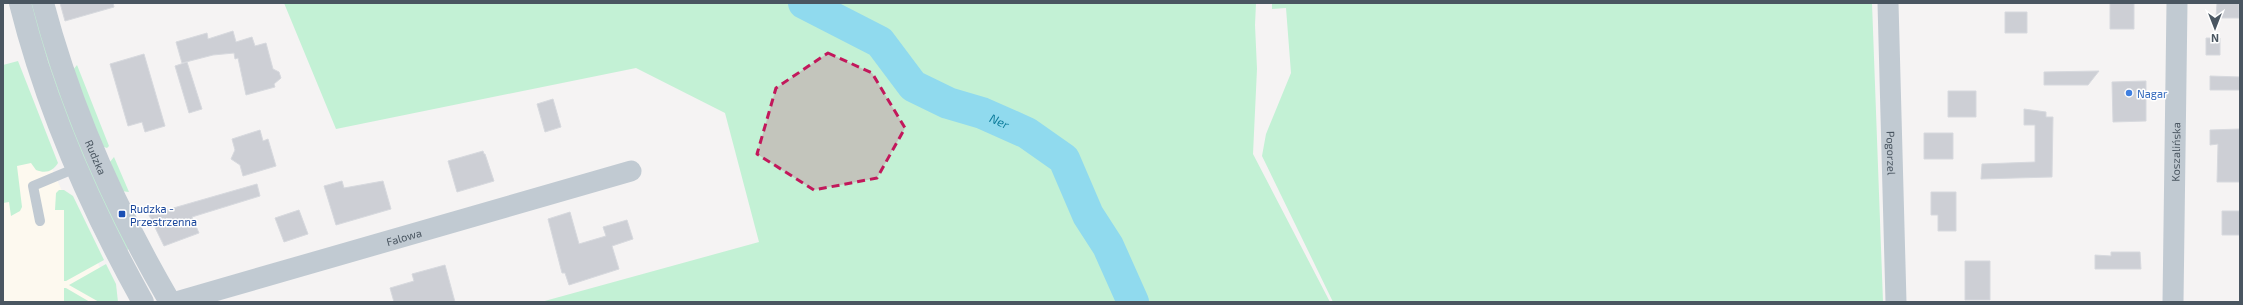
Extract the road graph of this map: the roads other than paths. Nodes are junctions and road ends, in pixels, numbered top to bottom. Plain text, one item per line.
1 (20, 3) edge
2 (43, 3) edge
3 (1888, 3) edge
4 (2177, 3) edge
5 (76, 168) junction
6 (631, 171) dead end
7 (40, 221) dead end
8 (143, 302) edge
9 (170, 302) edge
10 (176, 302) edge
11 (1896, 302) edge
12 (2173, 302) edge

1 - 5 street, Rudzka
2 - 9 street, Rudzka
3 - 11 street, Pogorzel
4 - 12 street, Koszalińska
5 - 7 lane
5 - 8 street, Rudzka
6 - 10 street, Falowa

